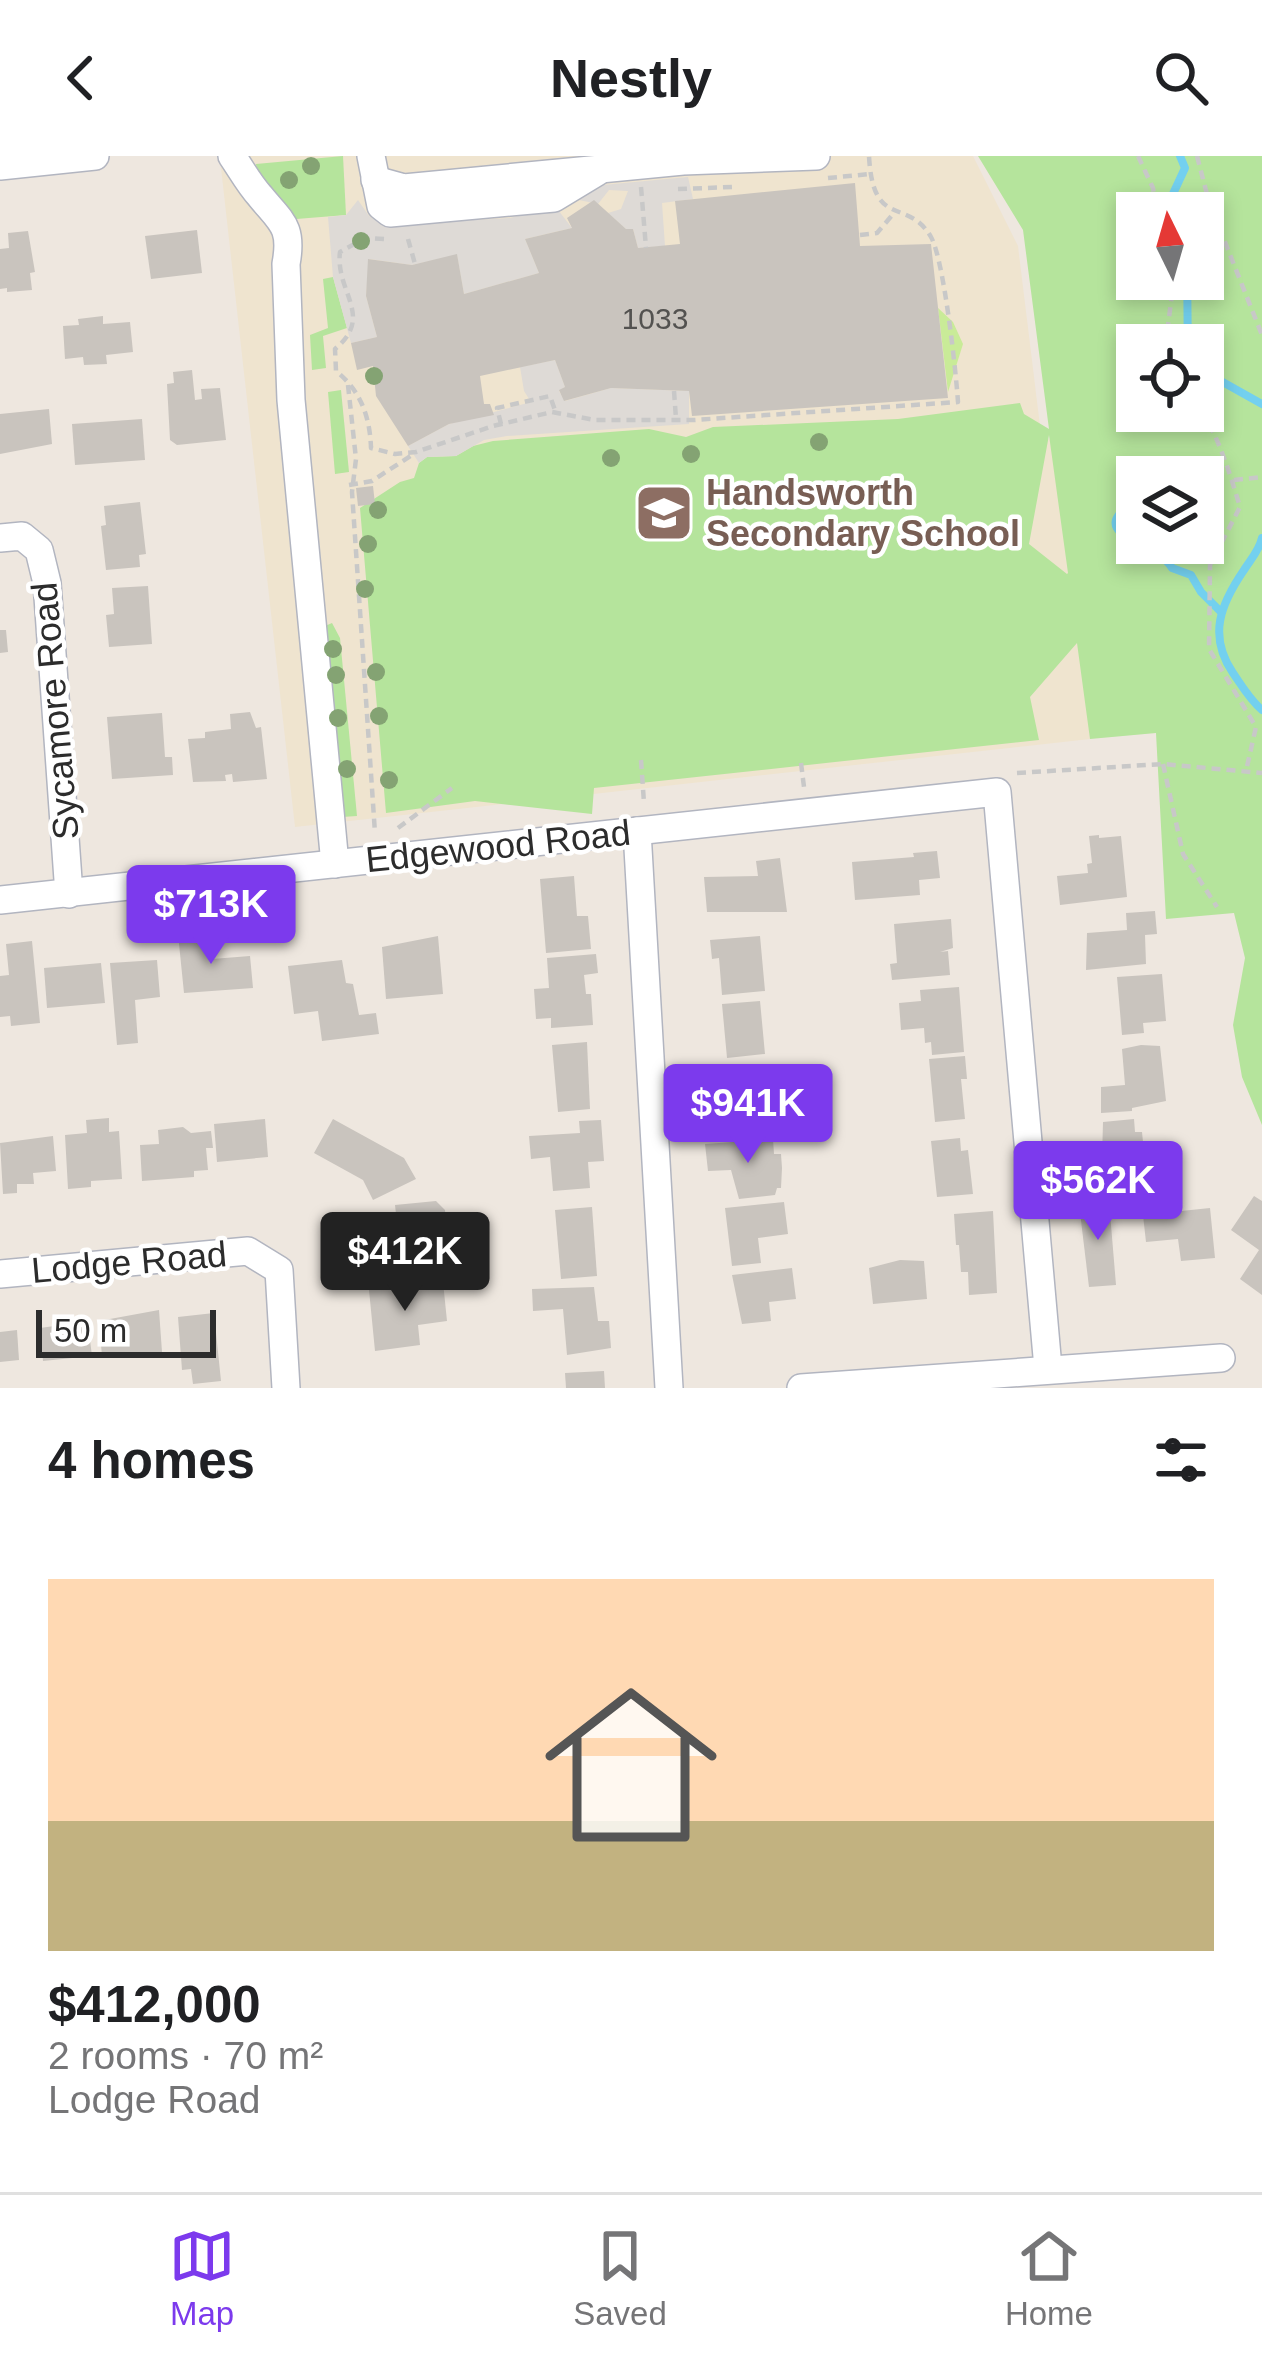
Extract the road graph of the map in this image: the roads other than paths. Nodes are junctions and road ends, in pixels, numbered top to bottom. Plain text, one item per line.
1 (95, 156) edge
2 (232, 156) edge
3 (0, 166) edge
4 (373, 168) edge
5 (817, 168) edge
6 (11, 537) edge
7 (641, 817) junction
8 (334, 864) junction
9 (70, 894) junction
10 (0, 900) edge
11 (0, 1274) edge
12 (1221, 1358) dead end
13 (1048, 1368) junction
14 (286, 1388) edge
15 (669, 1388) edge
16 (801, 1388) edge

1 - 3 street
2 - 8 street
4 - 5 street
6 - 9 street, Sycamore Road
7 - 8 street, Edgewood Road
7 - 13 street, Edgewood Road
7 - 15 street
8 - 9 street, Edgewood Road
9 - 10 street, Edgewood Road
11 - 14 street, Lodge Road
12 - 13 street
13 - 16 street

